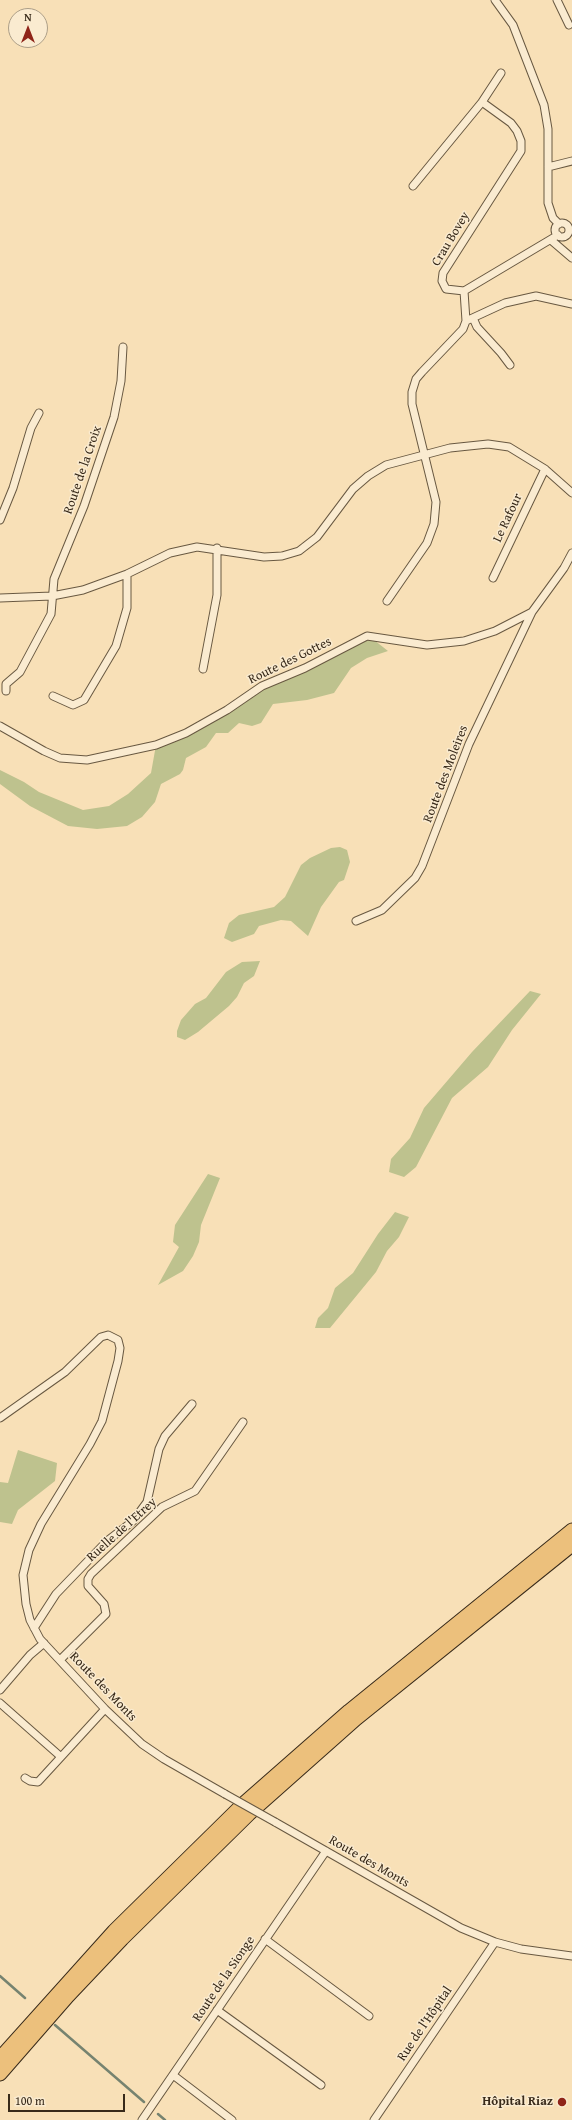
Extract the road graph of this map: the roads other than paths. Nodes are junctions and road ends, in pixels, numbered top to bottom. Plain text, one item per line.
1 (495, 0) edge
2 (557, 0) edge
3 (569, 25) dead end
4 (501, 73) dead end
5 (482, 102) junction
6 (572, 161) edge
7 (548, 167) junction
8 (413, 186) dead end
9 (559, 224) junction
10 (570, 233) edge
11 (558, 235) junction
12 (551, 240) junction
13 (572, 258) edge
14 (464, 291) junction
15 (572, 304) edge
16 (473, 318) junction
17 (466, 321) junction
18 (122, 348) dead end
19 (510, 365) dead end
20 (39, 412) dead end
21 (425, 455) junction
22 (545, 469) junction
23 (572, 493) edge
24 (0, 520) edge
25 (217, 548) junction
26 (572, 553) edge
27 (127, 574) junction
28 (493, 578) dead end
29 (52, 596) junction
30 (0, 598) edge
31 (387, 601) dead end
32 (532, 612) junction
33 (203, 669) dead end
34 (6, 691) dead end
35 (53, 696) dead end
36 (0, 726) edge
37 (356, 920) dead end
38 (192, 1404) dead end
39 (0, 1418) edge
40 (243, 1422) dead end
41 (572, 1530) edge
42 (572, 1545) edge
43 (34, 1628) junction
44 (44, 1643) junction
45 (60, 1660) junction
46 (0, 1690) edge
47 (0, 1703) edge
48 (105, 1709) junction
49 (60, 1756) junction
50 (25, 1778) dead end
51 (326, 1851) junction
52 (266, 1939) junction
53 (495, 1942) junction
54 (572, 1956) edge
55 (52, 1998) junction
56 (218, 2010) junction
57 (369, 2016) dead end
58 (0, 2050) edge
59 (0, 2058) edge
60 (0, 2074) edge
61 (173, 2075) junction
62 (321, 2086) dead end
63 (142, 2120) edge
64 (232, 2120) edge
65 (374, 2120) edge

1 - 7 street
2 - 3 street
4 - 5 street
5 - 8 street
5 - 14 street, Crau Bovey
6 - 7 street
7 - 9 street
9 - 10 street
9 - 11 street
10 - 11 street
11 - 12 street
12 - 13 street
12 - 14 street
14 - 17 street
15 - 16 street
16 - 17 street
16 - 19 street
17 - 21 street
18 - 29 street, Route de la Croix
20 - 24 street
21 - 22 street
21 - 25 street
21 - 31 street
22 - 23 street
22 - 28 street, Le Rafour
25 - 27 street
25 - 33 street
26 - 32 street, Route des Gottes
27 - 29 street
27 - 35 street
29 - 30 street
29 - 34 street, Route de la Croix
32 - 36 street, Route des Gottes
32 - 37 street, Route des Moleires
38 - 43 street
39 - 43 street, Route des Monts
40 - 45 street, Ruelle de l'Etrey
41 - 55 highway
42 - 60 highway
43 - 44 street, Route des Monts
44 - 45 street, Route des Monts
44 - 46 street
45 - 48 street, Route des Monts
47 - 49 street
48 - 49 street
48 - 51 street, Route des Monts, bridge
49 - 50 street
51 - 52 street, Route de la Sionge
51 - 53 street, Route des Monts
52 - 56 street, Route de la Sionge
52 - 57 street
53 - 54 street, Route des Monts
53 - 65 street, Rue de l'Hôpital
55 - 58 highway
55 - 59 highway
56 - 61 street, Route de la Sionge
56 - 62 street
61 - 63 street, Route de la Sionge
61 - 64 street

